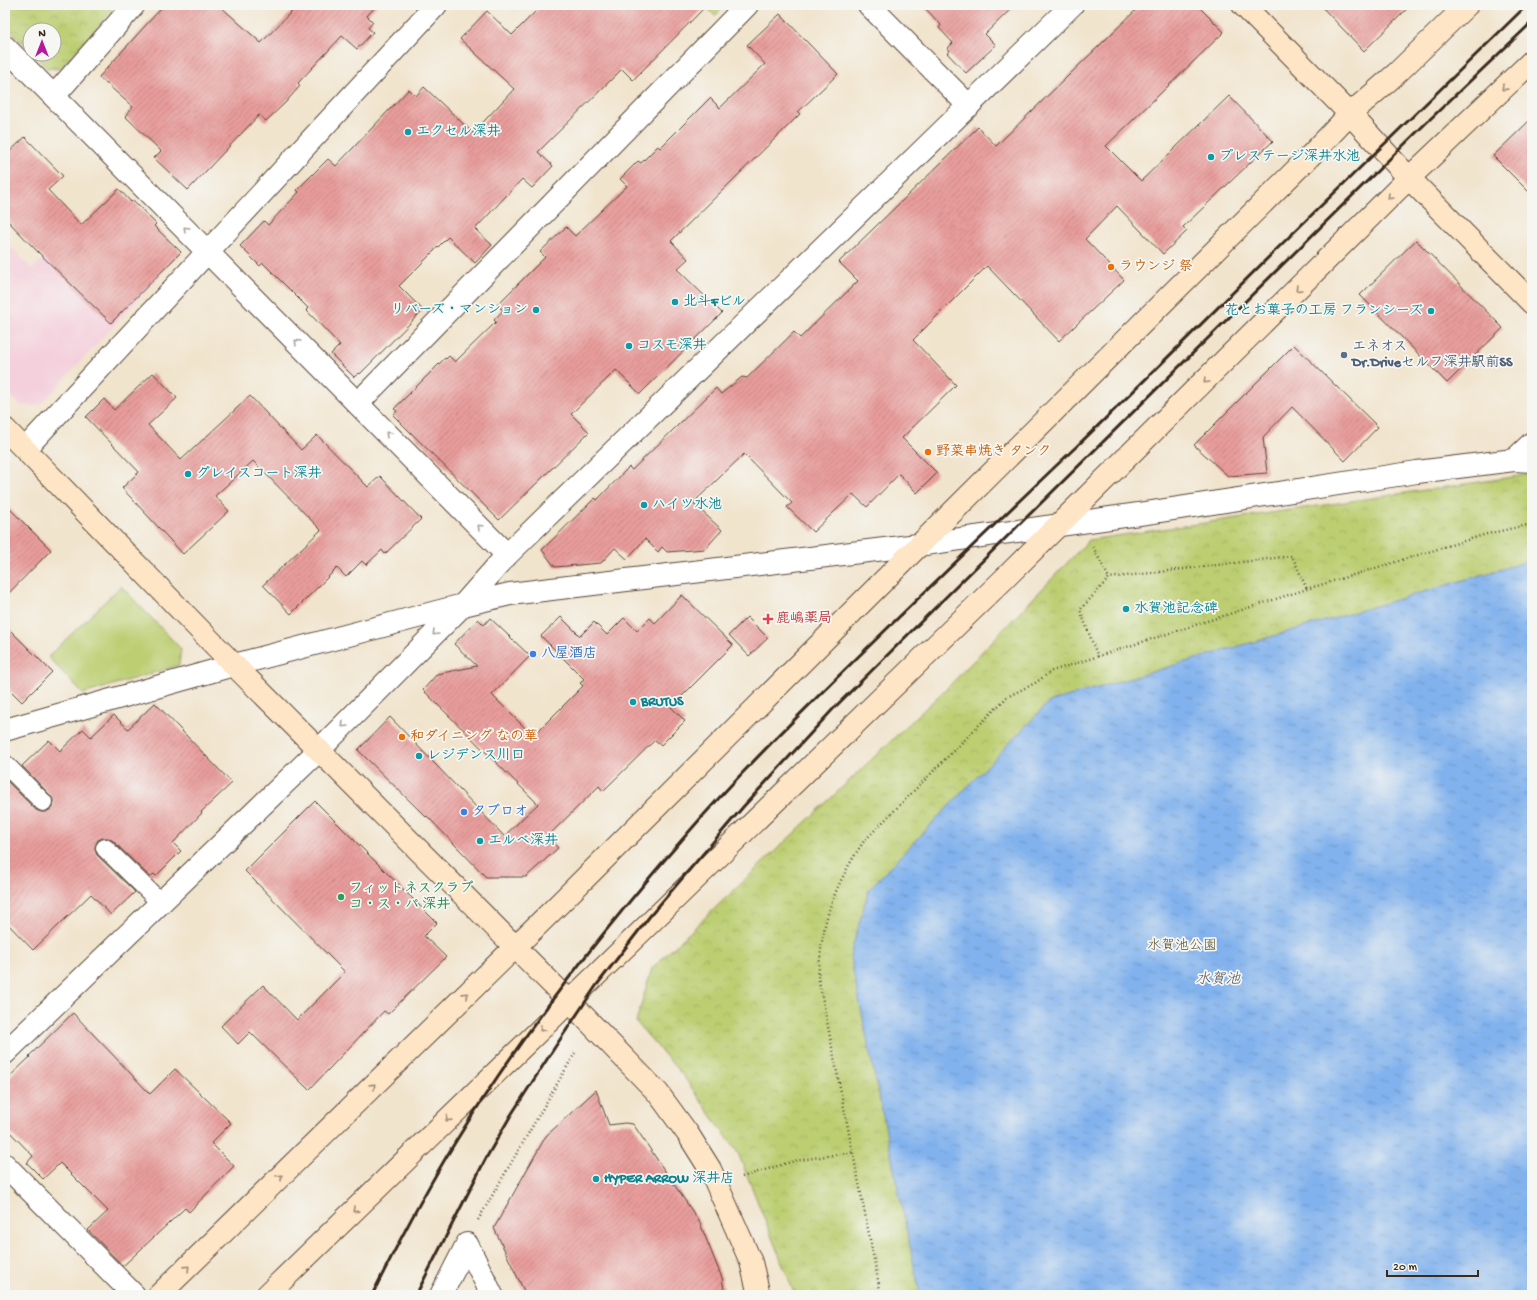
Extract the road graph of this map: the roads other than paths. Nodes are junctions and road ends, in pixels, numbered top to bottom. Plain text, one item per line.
1 (134, 5) edge
2 (436, 5) edge
3 (747, 5) edge
4 (869, 5) edge
5 (1072, 5) edge
6 (1243, 5) edge
7 (1467, 5) edge
8 (5, 47) edge
9 (1532, 61) edge
10 (54, 96) junction
11 (969, 106) junction
12 (1350, 114) junction
13 (1409, 178) junction
14 (209, 252) junction
15 (1532, 303) edge
16 (358, 403) junction
17 (5, 429) edge
18 (1532, 443) edge
19 (25, 449) junction
20 (1523, 461) edge
21 (1058, 526) junction
22 (918, 546) junction
23 (507, 554) junction
24 (463, 605) junction
25 (234, 666) junction
26 (5, 730) edge
27 (319, 750) junction
28 (5, 764) edge
29 (43, 802) dead end
30 (105, 848) dead end
31 (161, 903) junction
32 (514, 947) junction
33 (570, 1002) junction
34 (5, 1053) edge
35 (5, 1165) edge
36 (134, 1295) edge
37 (159, 1295) edge
38 (267, 1295) edge
39 (441, 1295) edge
40 (492, 1295) edge
41 (759, 1295) edge

1 - 10 street
2 - 14 street
3 - 16 street
4 - 11 street
5 - 11 street
6 - 12 street
7 - 12 street
8 - 10 street
9 -> 13 street
14 -> 10 street
11 - 23 street
12 - 13 street
12 - 22 street
13 - 15 street
13 -> 21 street
16 -> 14 street
14 - 19 street
23 -> 16 street
17 - 19 street
18 - 20 street
19 - 25 street
20 - 21 street
21 - 22 street
21 - 33 street
22 - 24 street
22 - 32 street
23 - 24 street
24 - 25 street
24 -> 27 street
25 - 26 street
25 - 27 street
27 - 31 street
27 - 32 street
28 - 29 lane
30 - 31 lane
31 - 34 street
32 - 33 street
37 -> 32 street
33 -> 38 street
33 - 41 street
35 - 36 street
39 - 40 street

